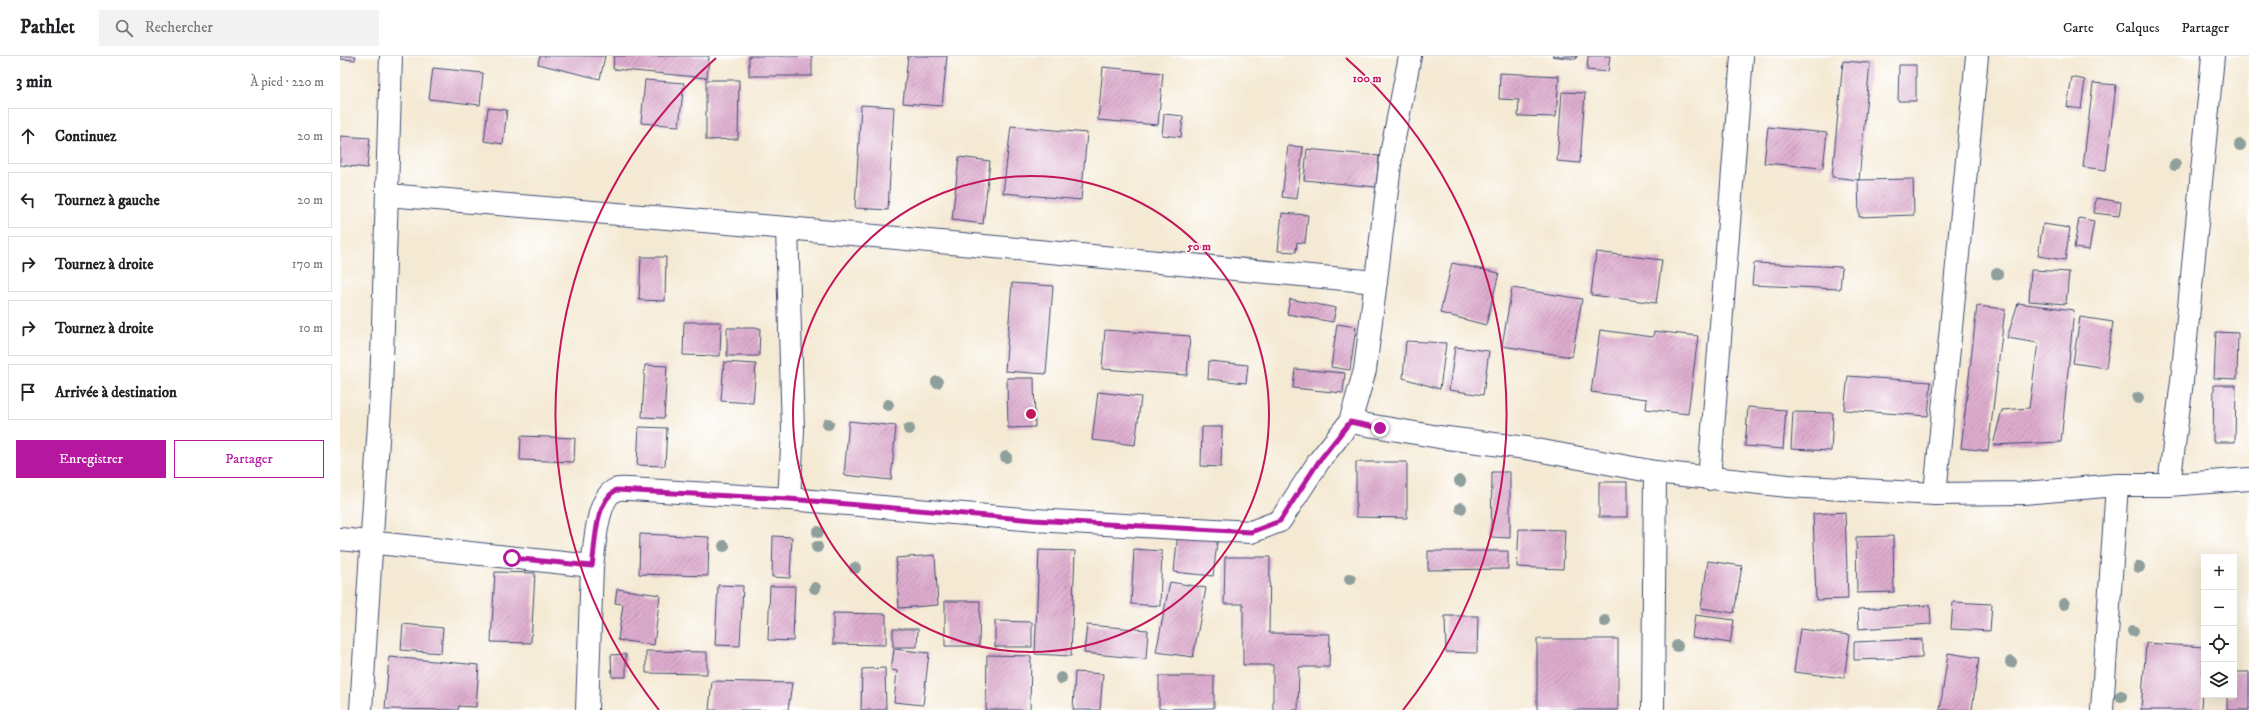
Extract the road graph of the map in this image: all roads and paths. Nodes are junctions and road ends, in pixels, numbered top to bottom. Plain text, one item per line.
1 (391, 56) edge
2 (1410, 56) edge
3 (1742, 56) edge
4 (1977, 56) edge
5 (2213, 56) edge
6 (387, 195) junction
7 (787, 228) junction
8 (1376, 282) junction
9 (1350, 422) junction
10 (1655, 472) junction
11 (1709, 479) junction
12 (2249, 479) edge
13 (2117, 485) junction
14 (2169, 485) junction
15 (1935, 494) junction
16 (789, 499) junction
17 (340, 538) edge
18 (372, 542) junction
19 (592, 566) junction
20 (361, 710) edge
21 (587, 710) edge
22 (1653, 710) edge
23 (2102, 710) edge

1 - 6 street
2 - 8 street
3 - 11 street
4 - 15 street
5 - 14 street
6 - 7 street
6 - 18 street
7 - 8 street
7 - 16 street
8 - 9 street
9 - 10 street
9 - 16 street
10 - 11 street
10 - 22 street
11 - 15 street
12 - 14 street
13 - 14 street
13 - 15 street
13 - 23 street
16 - 19 street
17 - 18 street
18 - 19 street
18 - 20 street
19 - 21 street

